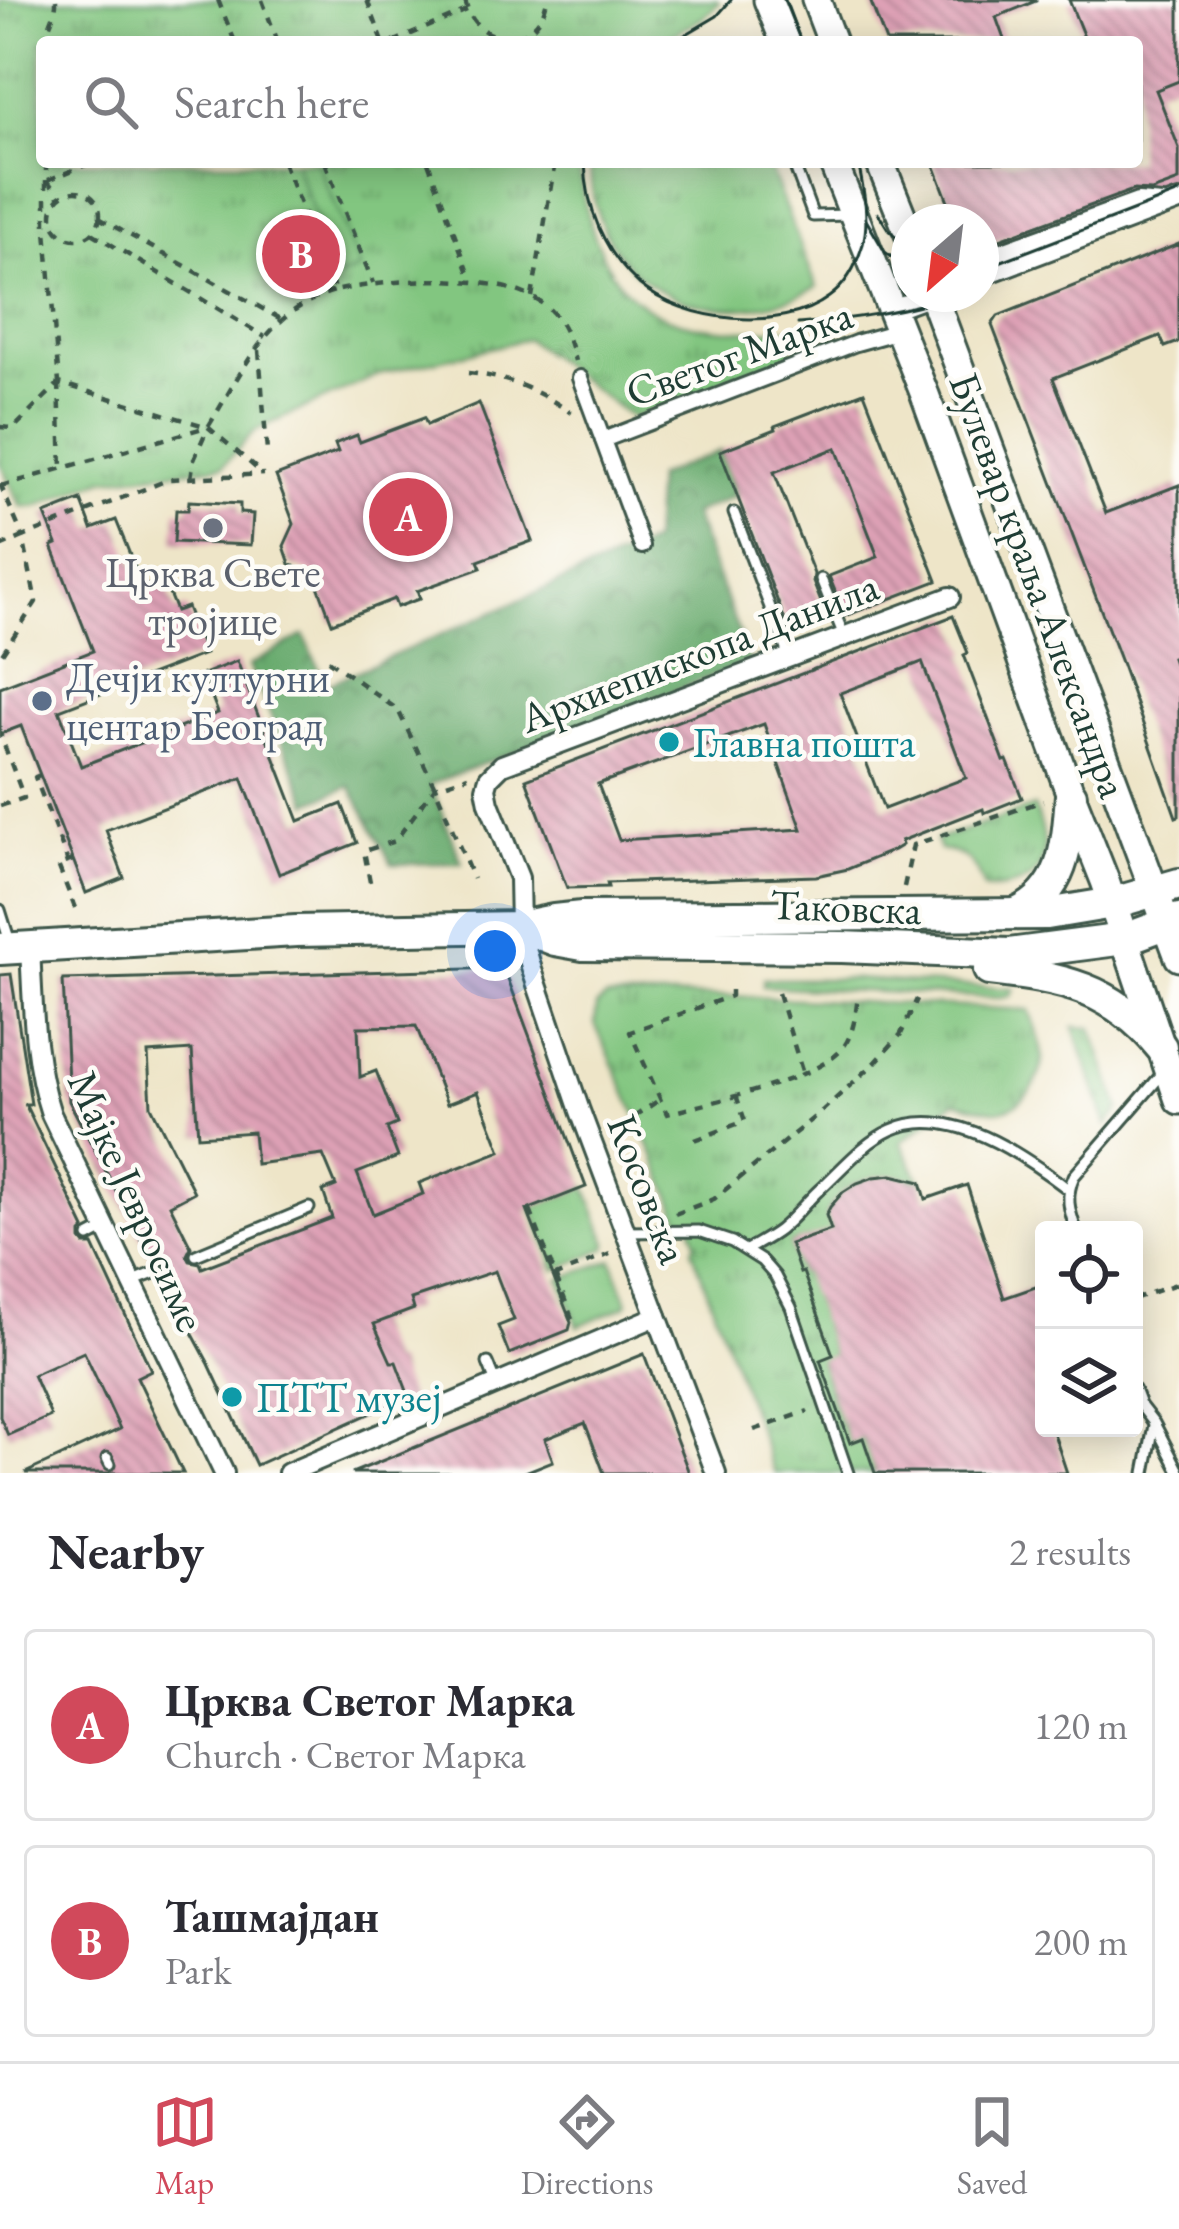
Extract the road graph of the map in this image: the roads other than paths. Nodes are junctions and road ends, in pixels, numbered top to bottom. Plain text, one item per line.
1 (768, 0) edge
2 (816, 0) edge
3 (782, 36) edge
4 (830, 36) edge
5 (795, 168) edge
6 (835, 168) edge
7 (882, 168) edge
8 (897, 204) edge
9 (1173, 204) edge
10 (854, 214) junction
11 (999, 253) edge
12 (999, 269) edge
13 (906, 312) edge
14 (939, 312) edge
15 (895, 320) junction
16 (580, 378) road end
17 (603, 440) junction
18 (734, 513) dead end
19 (642, 546) dead end
20 (821, 579) dead end
21 (950, 597) dead end
22 (844, 637) junction
23 (789, 657) junction
24 (1057, 798) junction
25 (1167, 888) edge
26 (1113, 903) junction
27 (0, 910) edge
28 (1014, 915) junction
29 (1173, 921) edge
30 (520, 927) junction
31 (1125, 939) junction
32 (14, 948) edge
33 (925, 952) junction
34 (1179, 957) edge
35 (1165, 1057) junction
36 (1179, 1100) edge
37 (1069, 1189) junction
38 (309, 1208) dead end
39 (1073, 1221) edge
40 (629, 1239) junction
41 (748, 1250) junction
42 (196, 1256) dead end
43 (158, 1271) dead end
44 (131, 1282) junction
45 (657, 1316) junction
46 (488, 1363) dead end
47 (496, 1385) junction
48 (1143, 1409) edge
49 (1154, 1423) junction
50 (1179, 1471) edge
51 (224, 1473) edge
52 (287, 1473) edge
53 (716, 1473) edge
54 (848, 1473) edge
55 (1145, 1473) edge

1 - 3 main road
2 - 4 main road
5 - 10 lane
6 - 10 main road, Булевар краља Александра
7 - 8 main road
9 - 11 street
9 - 12 street
10 - 15 main road, Булевар краља Александра
13 - 15 street
14 - 25 main road, Булевар краља Александра
15 - 17 street, Светог Марка
15 - 24 main road, Булевар краља Александра
16 - 17 street, Светог Марка
17 - 19 street, Светог Марка
18 - 23 lane
20 - 22 lane
21 - 22 street, Архиепископа Данила
22 - 23 street, Архиепископа Данила
23 - 30 street, Архиепископа Данила
24 - 26 main road, Булевар краља Александра
24 - 28 main road
25 - 26 main road, Таковска
25 - 29 main road, Булевар краља Александра
26 - 28 main road, Таковска
26 - 31 main road, Булевар краља Александра
27 - 32 lane
28 - 30 main road, Таковска
29 - 31 main road, Таковска
29 - 34 main road, Булевар краља Александра
30 - 32 main road, Таковска
30 - 33 main road, Таковска
30 - 40 street, Косовска
31 - 33 main road, Таковска
31 - 35 main road, Булевар краља Александра
32 - 44 street, Мајке Јевросиме
33 - 35 main road
35 - 36 main road, Булевар краља Александра
35 - 37 lane
37 - 39 lane
37 - 41 lane
38 - 42 lane
40 - 41 lane
40 - 45 street, Косовска
41 - 54 lane
43 - 44 lane
44 - 51 street, Мајке Јевросиме
45 - 47 street
45 - 53 street, Косовска
46 - 47 lane
47 - 52 street
48 - 49 lane
49 - 50 lane
49 - 55 lane

